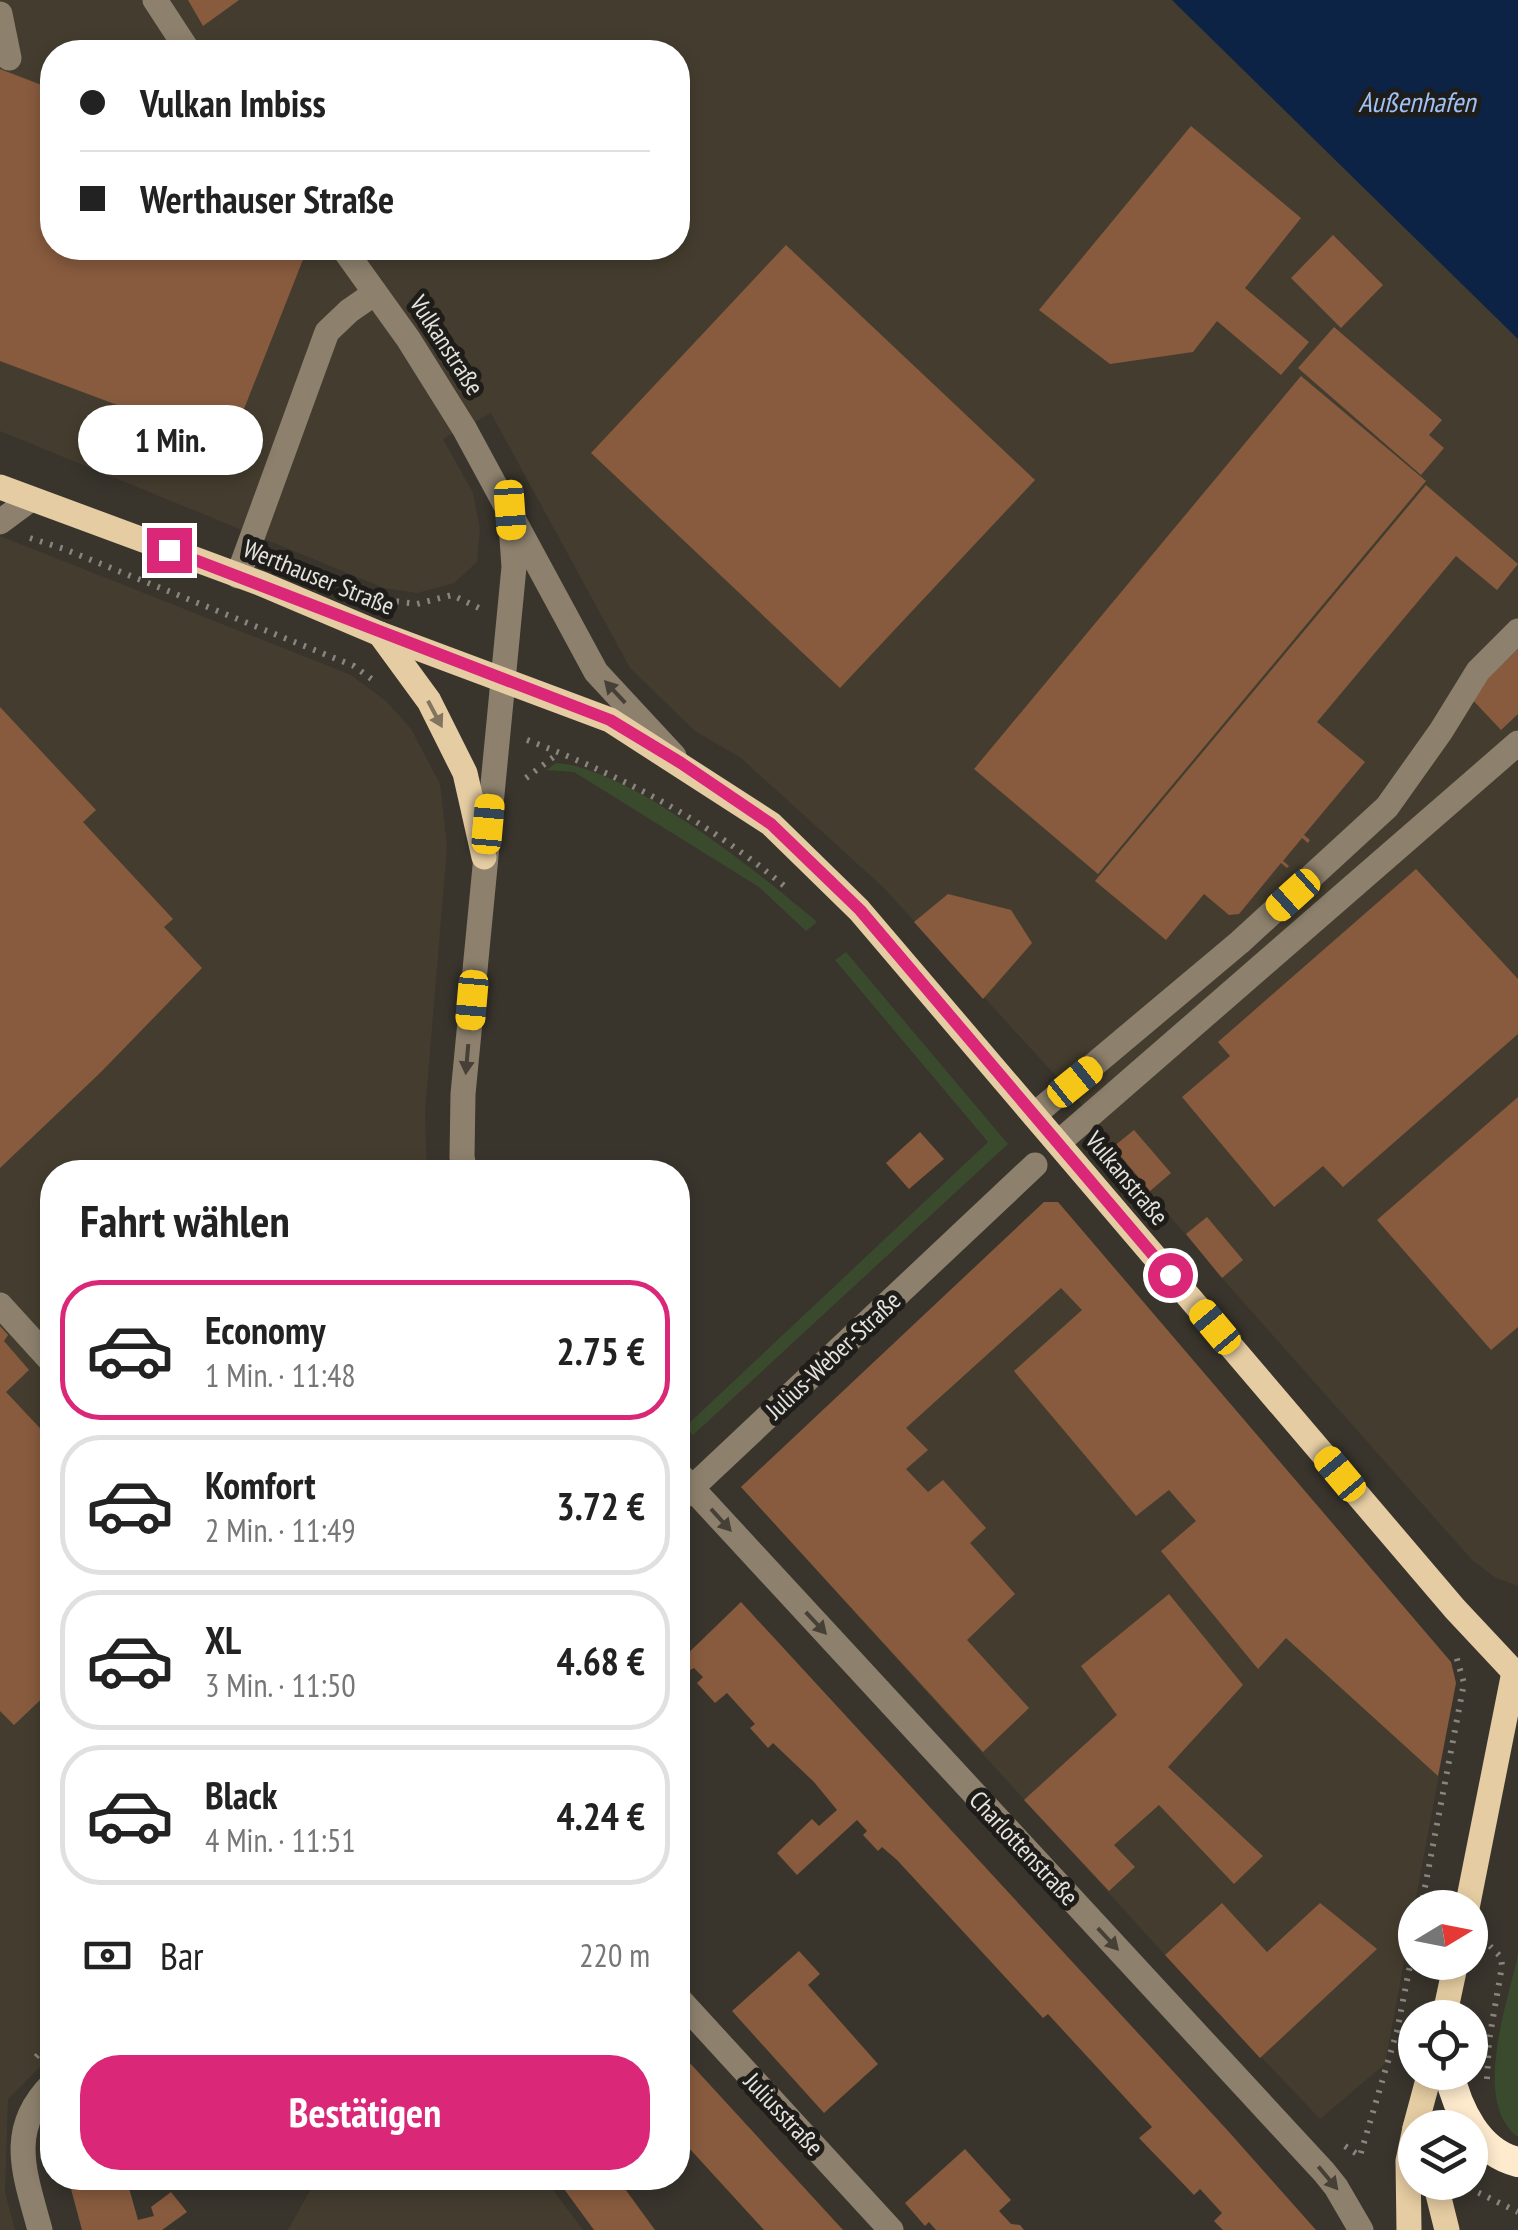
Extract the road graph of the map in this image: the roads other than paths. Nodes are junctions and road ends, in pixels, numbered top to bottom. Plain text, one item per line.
1 (155, 0) edge
2 (0, 14) edge
3 (181, 40) edge
4 (9, 58) dead end
5 (353, 260) edge
6 (376, 293) junction
7 (0, 488) edge
8 (30, 498) junction
9 (510, 510) junction
10 (8, 528) edge
11 (238, 576) junction
12 (1518, 631) edge
13 (380, 634) junction
14 (503, 679) junction
15 (1518, 743) edge
16 (681, 763) junction
17 (484, 857) junction
18 (1034, 1115) junction
19 (1058, 1143) junction
20 (463, 1160) edge
21 (1035, 1165) dead end
22 (0, 1304) edge
23 (40, 1349) edge
24 (690, 1481) edge
25 (690, 1497) edge
26 (1516, 1670) edge
27 (1471, 1890) edge
28 (690, 2011) edge
29 (1455, 2090) edge
30 (40, 2097) edge
31 (11, 2130) edge
32 (1518, 2162) edge
33 (1409, 2200) edge
34 (1447, 2200) edge
35 (40, 2230) edge
36 (891, 2230) edge
37 (1361, 2230) edge
38 (1409, 2230) edge
39 (1447, 2230) edge

1 - 3 street
2 - 4 street
5 - 6 street, Vulkanstraße
6 - 9 street, Vulkanstraße
6 - 11 street
7 - 8 main road, Werthauser Straße
8 - 10 street
8 - 11 main road, Werthauser Straße
9 - 14 street
16 -> 9 street, Vulkanstraße
11 - 13 main road, Werthauser Straße
12 - 18 street
13 - 14 main road, Werthauser Straße
13 -> 17 main road
14 - 16 main road, Vulkanstraße
14 - 17 street
15 - 19 street
16 - 18 main road, Vulkanstraße
17 -> 20 street
18 - 19 main road, Vulkanstraße
19 - 26 main road, Vulkanstraße
21 - 24 street, Julius-Weber-Straße
22 - 23 street
25 -> 37 street, Charlottenstraße
26 - 27 main road, Vulkanstraße
28 - 36 street, Juliusstraße
29 - 32 highway
30 - 31 street
31 - 35 street
33 - 38 main road
34 - 39 main road

